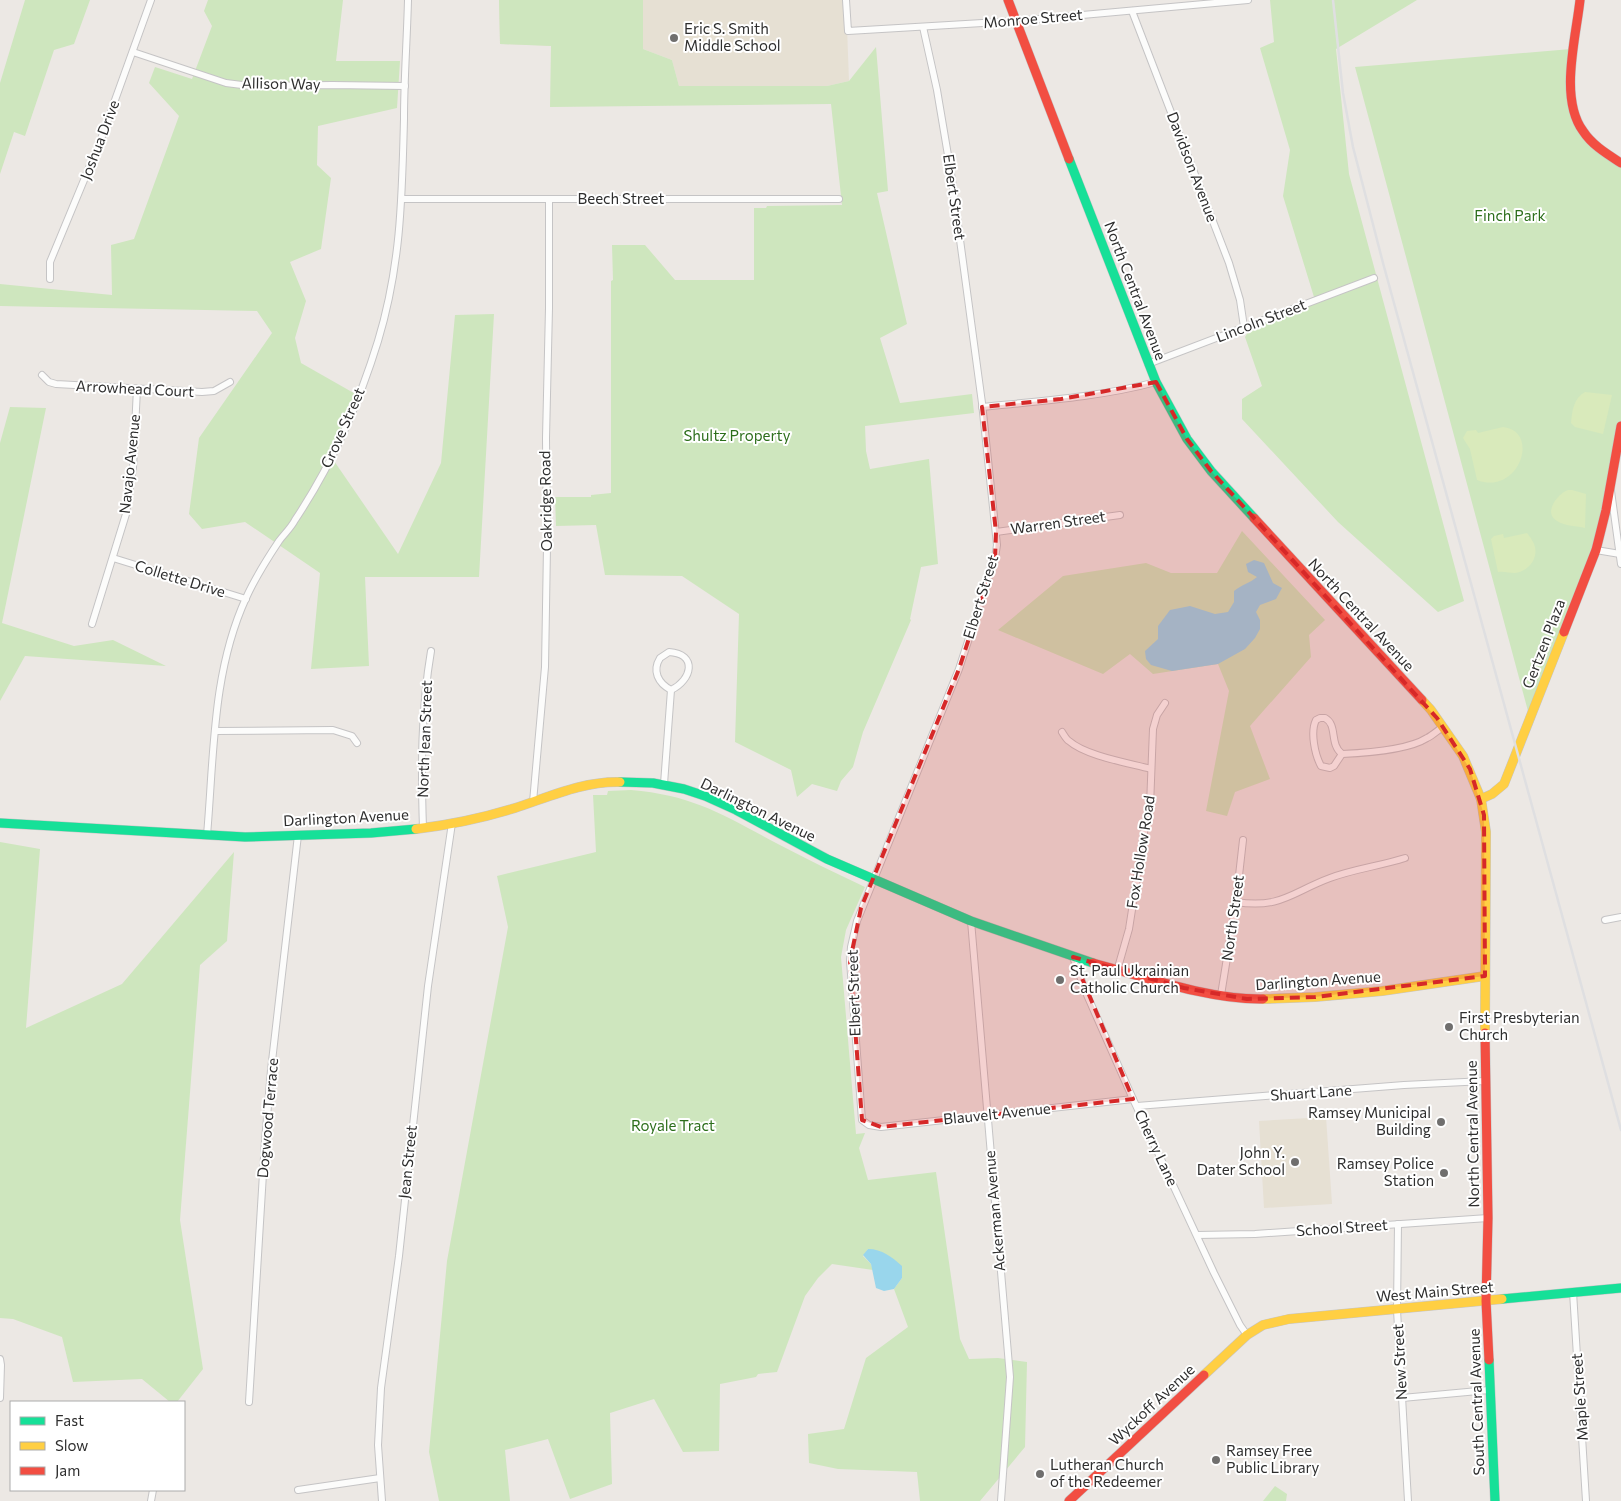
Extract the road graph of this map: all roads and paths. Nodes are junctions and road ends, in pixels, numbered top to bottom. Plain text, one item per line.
1 (151, 0) edge
2 (408, 0) edge
3 (846, 0) edge
4 (1008, 0) edge
5 (1248, 0) edge
6 (1580, 0) edge
7 (1132, 11) junction
8 (1016, 21) junction
9 (923, 28) junction
10 (133, 52) junction
11 (405, 86) junction
12 (1621, 163) edge
13 (402, 199) junction
14 (549, 199) junction
15 (839, 200) dead end
16 (1374, 278) dead end
17 (50, 280) dead end
18 (1244, 326) junction
19 (1148, 364) junction
20 (42, 374) dead end
21 (230, 382) dead end
22 (1156, 382) junction
23 (137, 389) junction
24 (982, 407) junction
25 (1621, 426) edge
26 (1610, 485) junction
27 (1120, 515) dead end
28 (996, 532) junction
29 (1596, 550) junction
30 (1620, 554) junction
31 (113, 558) junction
32 (1621, 564) edge
33 (246, 599) junction
34 (92, 624) dead end
35 (431, 651) dead end
36 (671, 690) junction
37 (1165, 704) dead end
38 (1443, 727) junction
39 (216, 731) junction
40 (1062, 732) dead end
41 (357, 743) dead end
42 (1342, 754) junction
43 (1151, 769) junction
44 (664, 784) junction
45 (1481, 799) junction
46 (533, 802) junction
47 (0, 823) edge
48 (452, 824) junction
49 (423, 828) junction
50 (298, 835) junction
51 (207, 836) junction
52 (1243, 840) dead end
53 (1405, 858) dead end
54 (872, 880) junction
55 (1236, 902) junction
56 (1621, 917) edge
57 (970, 920) junction
58 (1605, 920) dead end
59 (1073, 957) junction
60 (1117, 971) junction
61 (1485, 976) junction
62 (1221, 995) junction
63 (1485, 1081) junction
64 (1133, 1099) junction
65 (1137, 1106) junction
66 (986, 1116) junction
67 (862, 1120) joint
68 (1488, 1218) junction
69 (1398, 1224) junction
70 (1197, 1235) junction
71 (1621, 1288) edge
72 (1573, 1292) junction
73 (1486, 1301) junction
74 (1397, 1310) junction
75 (1250, 1332) junction
76 (0, 1360) edge
77 (1489, 1390) junction
78 (0, 1398) edge
79 (1402, 1398) junction
80 (249, 1402) dead end
81 (380, 1478) junction
82 (298, 1490) dead end
83 (382, 1501) edge
84 (1001, 1501) edge
85 (1069, 1501) edge
86 (1408, 1501) edge
87 (1495, 1501) edge
88 (1586, 1501) edge

1 - 10 street, Joshua Drive
2 - 11 street, Grove Street
3 - 9 street, Monroe Street
4 - 8 main road, North Central Avenue
5 - 7 street, Monroe Street
6 - 12 main road
7 - 8 street, Monroe Street
7 - 18 street, Davidson Avenue
8 - 9 street, Monroe Street
8 - 19 main road, North Central Avenue
9 - 24 street, Elbert Street
10 - 11 street, Allison Way
10 - 17 street, Joshua Drive
11 - 13 street, Grove Street
13 - 14 street, Beech Street
13 - 33 street, Grove Street
14 - 15 street, Beech Street
14 - 46 street, Oakridge Road
16 - 18 street, Lincoln Street
18 - 19 street, Lincoln Street
19 - 22 main road, North Central Avenue
20 - 23 street, Arrowhead Court
21 - 23 street, Arrowhead Court
22 - 24 street
22 - 38 main road, North Central Avenue
23 - 31 street, Navajo Avenue
24 - 28 street, Elbert Street
25 - 26 main road, Gertzen Plaza
26 - 29 main road, Gertzen Plaza
26 - 30 street
27 - 28 street, Warren Street
28 - 54 street, Elbert Street
29 - 30 street
29 - 45 main road, Gertzen Plaza
30 - 32 street
31 - 33 street, Collette Drive
31 - 34 street, Navajo Avenue
33 - 39 street, Grove Street
35 - 49 street, North Jean Street
36 - 36 street
36 - 44 street
37 - 43 street, Fox Hollow Road
38 - 42 street
38 - 45 main road, North Central Avenue
39 - 41 street
39 - 51 street, Grove Street
40 - 43 street
42 - 42 street
43 - 60 street, Fox Hollow Road
44 - 46 main road, Darlington Avenue
44 - 54 main road, Darlington Avenue
45 - 61 main road, North Central Avenue
46 - 48 main road, Darlington Avenue
47 - 51 main road, Darlington Avenue
48 - 49 main road, Darlington Avenue
48 - 81 street, Jean Street
49 - 50 main road, Darlington Avenue
50 - 51 main road, Darlington Avenue
50 - 80 street, Dogwood Terrace
52 - 55 street, North Street
53 - 55 street
54 - 57 main road, Darlington Avenue
54 - 67 street, Elbert Street
55 - 62 street, North Street
56 - 58 street
57 - 59 main road, Darlington Avenue
57 - 66 street, Ackerman Avenue
59 - 60 main road, Darlington Avenue
59 - 64 street, Cherry Lane
60 - 62 main road, Darlington Avenue
61 - 62 main road, Darlington Avenue
61 - 63 main road, North Central Avenue
63 - 65 street, Shuart Lane
63 - 68 main road, North Central Avenue
64 - 65 street, Cherry Lane
64 - 66 street, Blauvelt Avenue
65 - 70 street, Cherry Lane
66 - 67 street, Blauvelt Avenue
66 - 84 street, Ackerman Avenue
68 - 69 street, School Street
68 - 73 main road, North Central Avenue
69 - 70 street, School Street
69 - 74 street, New Street
70 - 75 street, Cherry Lane
71 - 72 main road, West Main Street
72 - 73 main road, West Main Street
72 - 88 street, Maple Street
73 - 74 main road, West Main Street
73 - 77 main road, South Central Avenue
74 - 75 main road, West Main Street
74 - 79 street, New Street
75 - 85 main road, Wyckoff Avenue
76 - 78 street
77 - 79 street
77 - 87 main road, South Central Avenue
79 - 86 street, New Street
81 - 82 street
81 - 83 street, Jean Street

